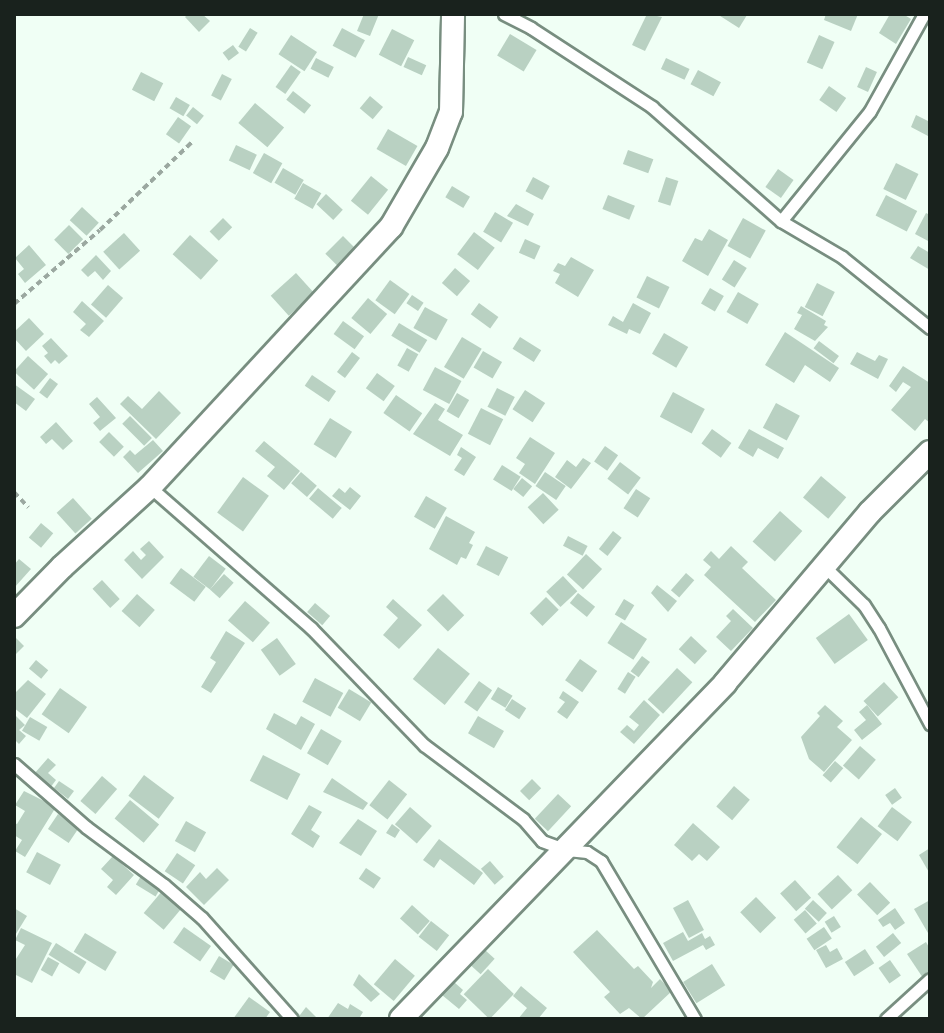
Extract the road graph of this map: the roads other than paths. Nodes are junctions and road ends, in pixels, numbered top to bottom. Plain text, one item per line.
1 (453, 14) edge
2 (504, 14) edge
3 (924, 14) edge
4 (781, 221) junction
5 (930, 328) edge
6 (930, 452) edge
7 (150, 487) junction
8 (825, 567) junction
9 (14, 616) edge
10 (930, 724) edge
11 (14, 764) edge
12 (567, 850) junction
13 (930, 979) edge
14 (292, 1019) edge
15 (401, 1019) edge
16 (695, 1019) edge
17 (886, 1019) edge

1 - 7 street
2 - 4 lane
3 - 4 lane
4 - 5 lane
6 - 8 street
7 - 9 street
7 - 12 lane
8 - 10 lane
8 - 12 street
11 - 14 lane
12 - 15 street
12 - 16 lane
13 - 17 lane

